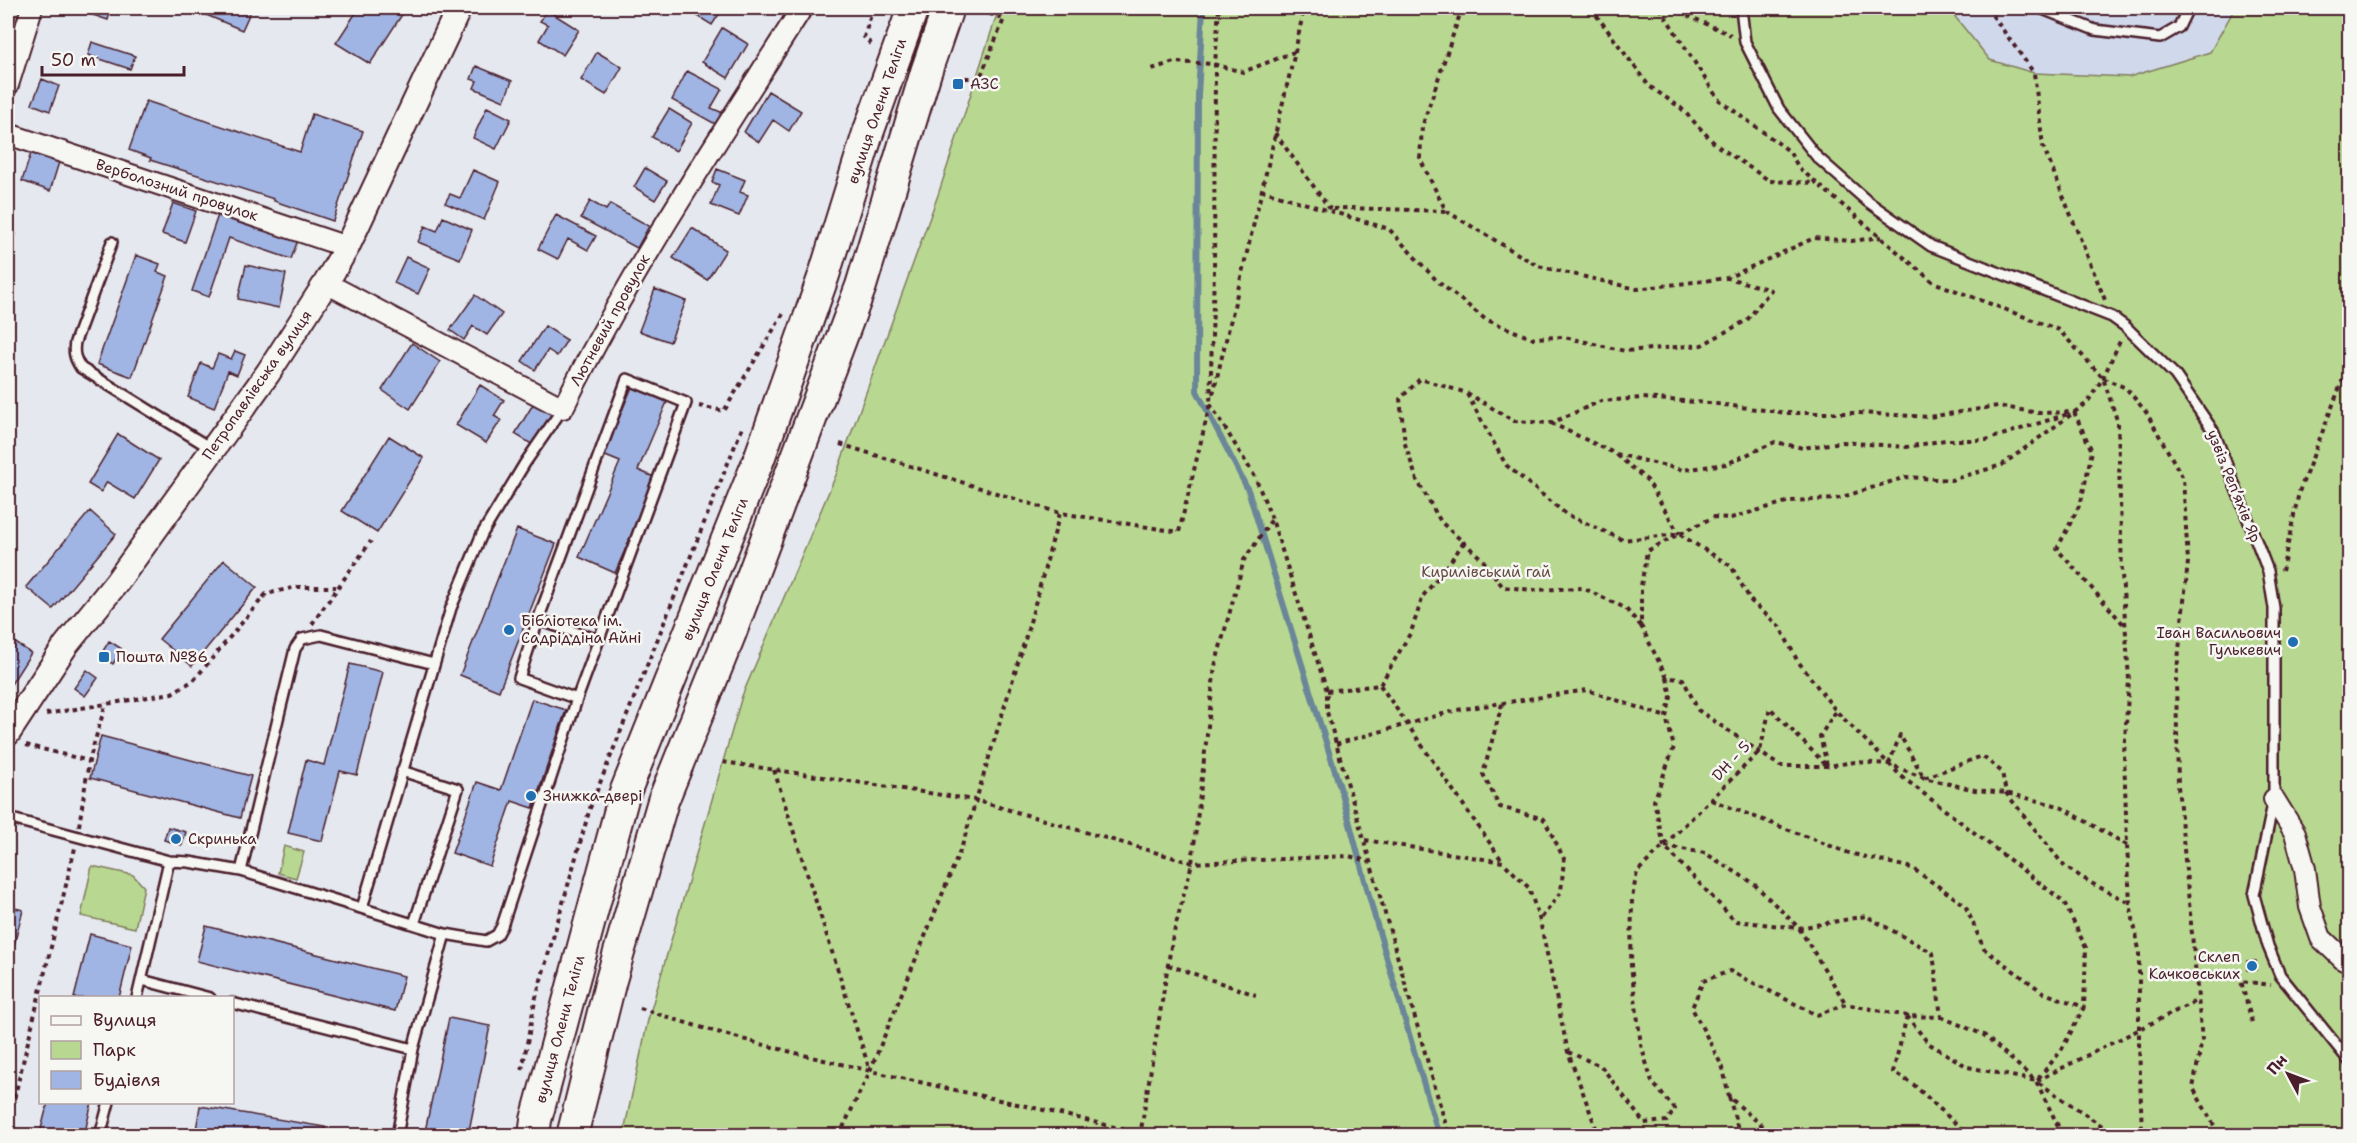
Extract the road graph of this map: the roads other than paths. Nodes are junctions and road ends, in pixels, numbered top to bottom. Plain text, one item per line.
1 (32, 8) edge
2 (456, 8) edge
3 (802, 8) edge
4 (913, 8) edge
5 (948, 8) edge
6 (1741, 8) edge
7 (2040, 8) edge
8 (2188, 8) edge
9 (8, 85) edge
10 (8, 134) edge
11 (112, 242) dead end
12 (347, 247) junction
13 (326, 283) junction
14 (563, 408) junction
15 (212, 449) junction
16 (538, 620) junction
17 (599, 640) junction
18 (434, 664) junction
19 (577, 699) junction
20 (17, 739) edge
21 (402, 771) junction
22 (2274, 799) junction
23 (8, 818) edge
24 (169, 861) junction
25 (241, 871) junction
26 (362, 908) junction
27 (414, 924) junction
28 (445, 934) junction
29 (2349, 961) edge
30 (142, 980) junction
31 (138, 996) edge
32 (202, 996) edge
33 (234, 1004) edge
34 (413, 1049) junction
35 (2349, 1062) edge
36 (108, 1104) edge
37 (100, 1136) edge
38 (396, 1136) edge
39 (534, 1136) edge
40 (572, 1136) edge

1 - 9 street
2 - 12 street, Петропавлівська вулиця
3 - 14 street, Лютневий провулок
4 - 39 main road, вулиця Олени Теліги
5 - 40 main road
6 - 22 lane, узвіз Репʼяхів Яр
7 - 8 lane
10 - 12 street, Верболозний провулок
11 - 15 lane
12 - 13 street, Петропавлівська вулиця
13 - 14 street
13 - 15 street, Петропавлівська вулиця
14 - 18 lane
15 - 20 street, Петропавлівська вулиця
16 - 17 lane
16 - 17 lane
16 - 19 lane
17 - 19 lane
18 - 21 lane
18 - 25 lane
19 - 28 lane
21 - 26 lane
21 - 27 lane
22 - 29 street
22 - 35 lane, узвіз Репʼяхів Яр
23 - 24 lane
24 - 25 lane
24 - 30 lane
25 - 26 lane
26 - 27 lane
27 - 28 lane
28 - 34 lane
30 - 31 lane
30 - 32 lane
33 - 34 lane
34 - 38 lane
36 - 37 lane

